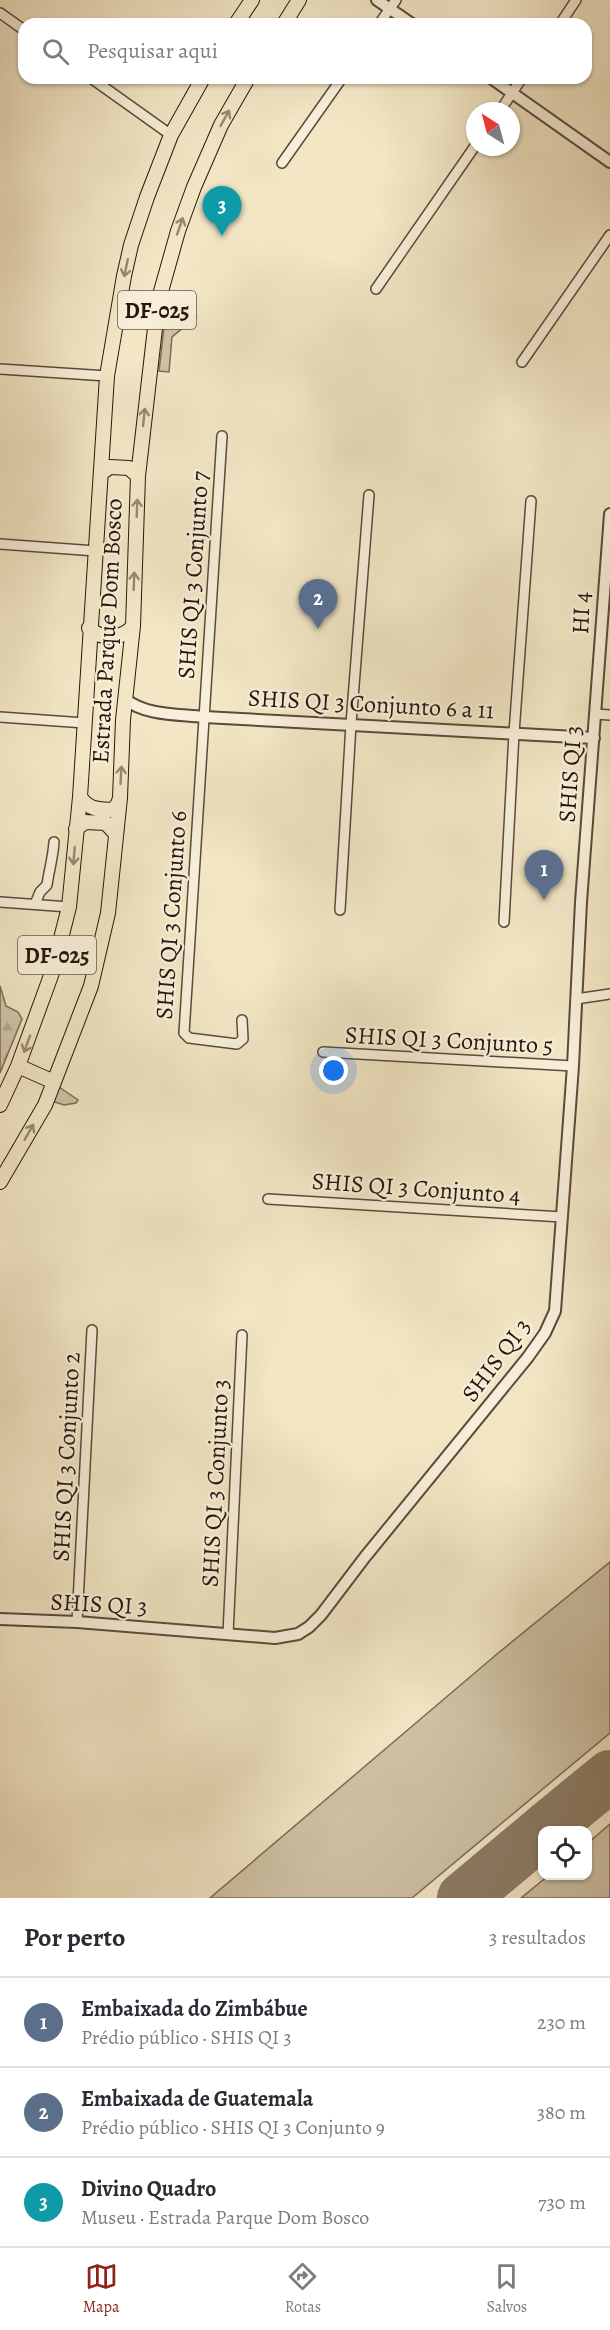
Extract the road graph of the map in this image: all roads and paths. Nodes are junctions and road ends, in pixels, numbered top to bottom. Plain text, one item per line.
1 (252, 0) edge
2 (299, 0) edge
3 (377, 0) edge
4 (576, 0) edge
5 (393, 4) edge
6 (0, 13) edge
7 (240, 18) edge
8 (288, 18) edge
9 (383, 18) edge
10 (406, 18) edge
11 (564, 18) edge
12 (18, 26) edge
13 (99, 84) edge
14 (200, 84) edge
15 (240, 84) edge
16 (338, 84) edge
17 (500, 84) edge
18 (518, 84) edge
19 (512, 92) junction
20 (506, 102) edge
21 (171, 135) junction
22 (468, 156) edge
23 (610, 162) edge
24 (282, 163) dead end
25 (610, 234) edge
26 (376, 288) dead end
27 (522, 362) dead end
28 (0, 369) edge
29 (107, 376) junction
30 (222, 435) dead end
31 (102, 455) junction
32 (140, 458) junction
33 (101, 473) junction
34 (138, 476) junction
35 (369, 495) dead end
36 (531, 501) dead end
37 (610, 514) edge
38 (0, 544) edge
39 (96, 551) junction
40 (133, 626) junction
41 (89, 628) junction
42 (88, 651) junction
43 (130, 654) junction
44 (125, 699) junction
45 (147, 711) junction
46 (595, 714) junction
47 (610, 715) edge
48 (0, 717) edge
49 (204, 717) junction
50 (123, 720) junction
51 (85, 723) junction
52 (351, 724) junction
53 (514, 733) junction
54 (594, 738) junction
55 (80, 797) junction
56 (120, 798) junction
57 (76, 829) junction
58 (116, 834) junction
59 (54, 842) dead end
60 (0, 902) edge
61 (35, 904) junction
62 (69, 907) junction
63 (340, 910) dead end
64 (504, 922) dead end
65 (610, 994) edge
66 (576, 999) junction
67 (243, 1020) dead end
68 (323, 1052) dead end
69 (18, 1066) junction
70 (573, 1066) junction
71 (54, 1083) junction
72 (0, 1105) edge
73 (0, 1182) edge
74 (268, 1198) dead end
75 (562, 1217) junction
76 (92, 1330) dead end
77 (242, 1335) dead end
78 (0, 1619) edge
79 (77, 1622) junction
80 (228, 1634) junction

1 - 7 main road
2 - 8 main road
3 - 5 street
4 - 11 street
5 - 9 street
5 - 10 street
6 - 12 street
13 - 21 street
14 - 21 main road, Estrada Parque Dom Bosco / DF-025
32 -> 15 main road, Estrada Parque Dom Bosco / DF-025
16 - 24 street
17 - 19 street
18 - 19 street
19 - 20 street
19 - 23 street
21 -> 29 main road, Estrada Parque Dom Bosco / DF-025
22 - 26 street
25 - 27 street
28 - 29 street
29 - 31 main road, Estrada Parque Dom Bosco / DF-025
30 - 49 street, SHIS QI 3 Conjunto 7
31 - 32 main road
31 - 33 main road, Estrada Parque Dom Bosco / DF-025
32 - 34 main road, Estrada Parque Dom Bosco / DF-025
33 - 34 main road
33 - 39 main road, Estrada Parque Dom Bosco / DF-025
40 -> 34 main road, Estrada Parque Dom Bosco / DF-025
35 - 52 street
36 - 53 street
37 - 46 street, HI 4
38 - 39 street
39 - 41 main road, Estrada Parque Dom Bosco / DF-025
40 - 41 main road
40 - 43 main road, Estrada Parque Dom Bosco / DF-025
41 - 42 main road, Estrada Parque Dom Bosco / DF-025
42 - 43 main road
42 - 51 main road, Estrada Parque Dom Bosco / DF-025
43 - 44 main road, Estrada Parque Dom Bosco / DF-025
44 - 45 street, SHIS QI 3 Conjunto 6 a 11
44 - 50 main road, Estrada Parque Dom Bosco / DF-025
45 - 49 street, SHIS QI 3 Conjunto 6 a 11
45 - 50 street, SHIS QI 3 Conjunto 6 a 11
46 - 47 street
46 - 54 street, SHIS QI 3
48 - 51 street
49 - 52 street, SHIS QI 3 Conjunto 6 a 11
49 - 67 street, SHIS QI 3 Conjunto 6
56 -> 50 main road, Estrada Parque Dom Bosco / DF-025
51 - 55 main road, Estrada Parque Dom Bosco / DF-025
52 - 53 street, SHIS QI 3 Conjunto 6 a 11
52 - 63 street
53 - 54 street, SHIS QI 3 Conjunto 6 a 11
53 - 64 street
54 - 66 street, SHIS QI 3
55 - 56 main road
55 - 57 main road, Estrada Parque Dom Bosco / DF-025
56 - 58 main road, Estrada Parque Dom Bosco / DF-025
57 - 58 main road
57 -> 62 main road, Estrada Parque Dom Bosco / DF-025
58 - 71 main road, Estrada Parque Dom Bosco / DF-025
59 - 61 street
60 - 61 street
61 - 62 street
62 -> 69 main road, Estrada Parque Dom Bosco / DF-025
65 - 66 street
66 - 70 street, SHIS QI 3
68 - 70 street, SHIS QI 3 Conjunto 5
69 - 71 main road
69 - 72 main road, Estrada Parque Dom Bosco / DF-025
70 - 75 street, SHIS QI 3
73 -> 71 main road, Estrada Parque Dom Bosco / DF-025
74 - 75 street, SHIS QI 3 Conjunto 4
75 - 80 street, SHIS QI 3
76 - 79 street, SHIS QI 3 Conjunto 2
77 - 80 street, SHIS QI 3 Conjunto 3
78 - 79 street, SHIS QI 3
79 - 80 street, SHIS QI 3

